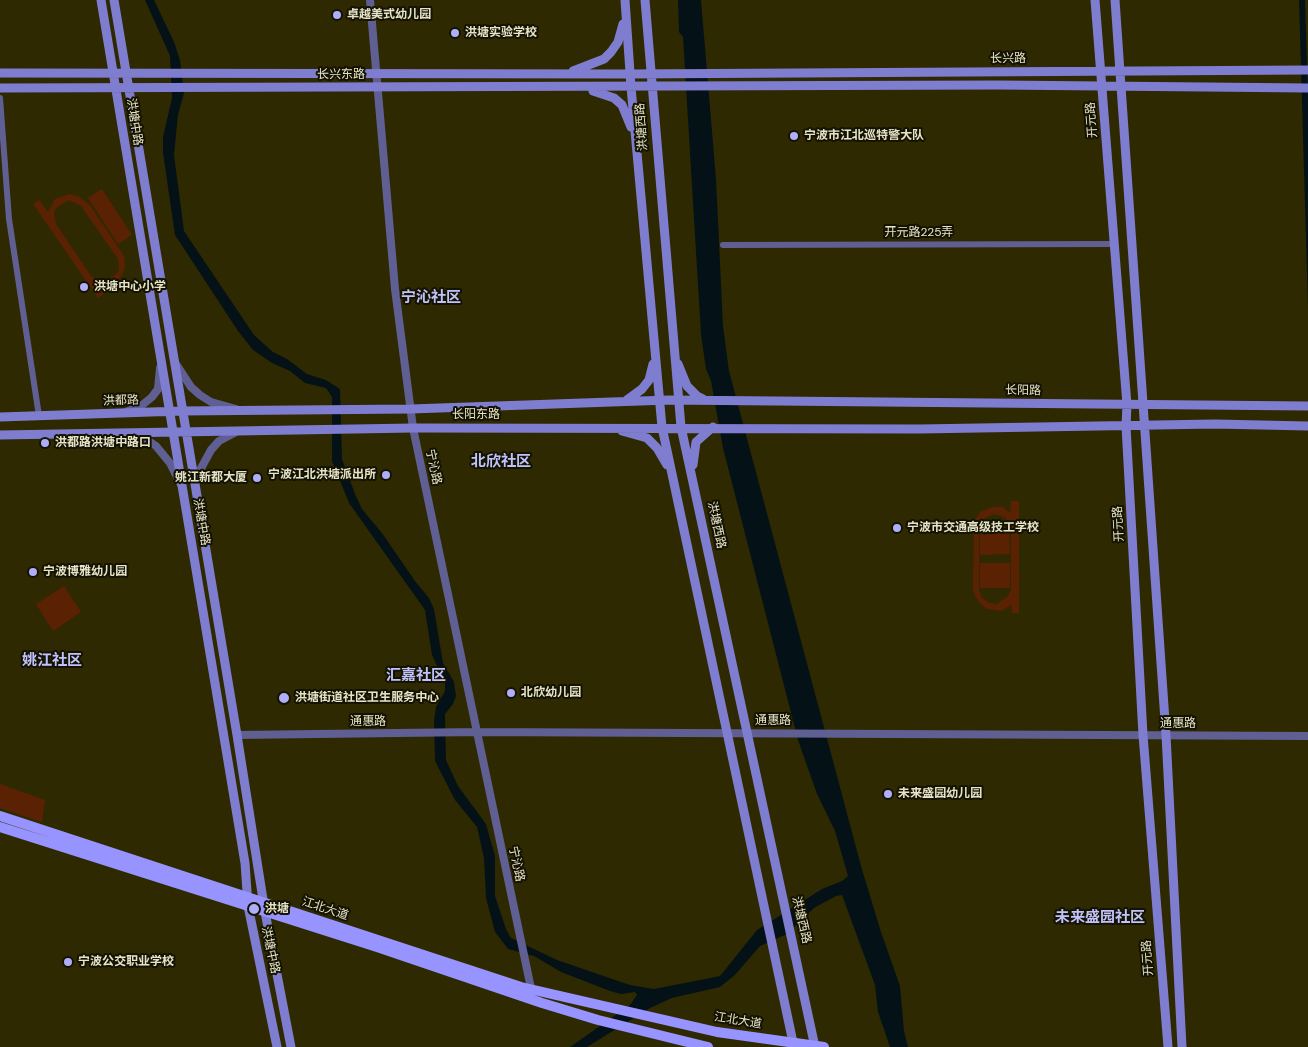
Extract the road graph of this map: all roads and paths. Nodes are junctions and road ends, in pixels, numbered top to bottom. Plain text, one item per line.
1 (101, 0) edge
2 (114, 0) edge
3 (370, 0) edge
4 (645, 0) edge
5 (1095, 0) edge
6 (1115, 0) edge
7 (625, 2) edge
8 (1308, 70) edge
9 (1102, 71) junction
10 (1120, 71) junction
11 (377, 72) junction
12 (0, 73) edge
13 (113, 74) junction
14 (126, 74) junction
15 (567, 74) junction
16 (630, 74) junction
17 (652, 74) junction
18 (682, 74) joint
19 (1102, 86) junction
20 (1121, 86) junction
21 (377, 87) junction
22 (652, 87) junction
23 (0, 88) edge
24 (116, 88) junction
25 (128, 88) junction
26 (579, 88) junction
27 (631, 88) junction
28 (1308, 88) edge
29 (0, 98) edge
30 (636, 144) junction
31 (1114, 244) junction
32 (723, 245) dead end
33 (674, 349) junction
34 (655, 351) junction
35 (173, 358) junction
36 (160, 362) junction
37 (659, 400) junction
38 (678, 400) junction
39 (710, 400) junction
40 (622, 402) junction
41 (1127, 405) junction
42 (1142, 405) junction
43 (1308, 406) edge
44 (411, 409) junction
45 (243, 411) junction
46 (169, 412) junction
47 (181, 412) junction
48 (121, 413) junction
49 (39, 416) junction
50 (0, 417) edge
51 (1143, 425) junction
52 (1126, 426) junction
53 (1308, 426) edge
54 (592, 427) junction
55 (662, 427) junction
56 (680, 427) junction
57 (715, 427) junction
58 (413, 428) junction
59 (185, 432) junction
60 (236, 432) junction
61 (128, 433) junction
62 (172, 433) junction
63 (0, 435) edge
64 (694, 483) junction
65 (194, 486) junction
66 (675, 486) junction
67 (182, 487) junction
68 (478, 732) junction
69 (727, 732) junction
70 (747, 732) junction
71 (237, 735) junction
72 (1143, 735) junction
73 (1166, 735) junction
74 (1308, 736) edge
75 (0, 816) edge
76 (0, 827) edge
77 (248, 902) junction
78 (264, 907) junction
79 (531, 989) junction
80 (534, 1000) junction
81 (794, 1045) edge
82 (277, 1047) edge
83 (291, 1047) edge
84 (704, 1047) edge
85 (818, 1047) edge
86 (1168, 1047) edge
87 (1182, 1047) edge

1 - 13 main road, 洪塘中路
2 - 14 main road, 洪塘中路
3 - 11 street, 宁沁路
4 - 17 main road, 洪塘西路
5 - 9 main road, 开元路
6 - 10 main road
7 - 15 main road
7 - 16 main road, 洪塘西路
8 - 10 main road, 长兴路
9 - 10 main road, 长兴路
9 - 18 main road, 长兴路
9 - 19 main road, 开元路
10 - 20 main road
11 - 14 main road, 长兴东路
11 - 15 main road, 长兴东路
11 - 21 street, 宁沁路
12 - 13 main road, 长兴东路
13 - 14 main road, 长兴东路
13 - 24 main road, 洪塘中路
14 - 25 main road, 洪塘中路
15 - 16 main road, 长兴东路
16 - 17 main road, 长兴东路
16 - 27 main road, 洪塘西路
17 - 18 main road, 长兴东路
17 - 22 main road, 洪塘西路
19 - 20 main road
19 - 22 main road, 长兴东路
19 - 31 main road, 开元路
20 - 28 main road
20 - 42 main road
21 - 25 main road, 长兴东路
21 - 26 main road, 长兴东路
21 - 44 street, 宁沁路
22 - 27 main road, 长兴东路
22 - 33 main road, 洪塘西路
23 - 24 main road, 长兴东路
24 - 25 main road, 长兴东路
24 - 36 main road, 洪塘中路
25 - 35 main road, 洪塘中路
26 - 27 main road, 长兴东路
26 - 30 main road
27 - 30 main road, 洪塘西路
29 - 49 street
30 - 34 main road, 洪塘西路
31 - 32 street, 开元路225弄
31 - 41 main road, 开元路
33 - 38 main road, 洪塘西路
33 - 39 main road
34 - 37 main road, 洪塘西路
34 - 40 main road
35 - 45 street
35 - 47 main road, 洪塘中路
36 - 46 main road, 洪塘中路
36 - 48 street
37 - 38 main road, 长阳东路
37 - 40 main road, 长阳东路
37 - 55 main road, 洪塘西路
38 - 39 main road, 长阳东路
38 - 56 main road, 洪塘西路
39 - 41 main road, 长阳路
40 - 44 main road, 长阳东路
41 - 42 main road, 长阳路
41 - 52 main road, 开元路
42 - 43 main road, 长阳路
42 - 51 main road
44 - 45 main road, 长阳东路
44 - 58 street, 宁沁路
45 - 47 main road, 洪都路
46 - 47 main road, 洪都路
46 - 48 main road, 洪都路
46 - 62 main road, 洪塘中路
47 - 59 main road, 洪塘中路
48 - 49 main road, 洪都路
49 - 50 main road, 洪都路
51 - 52 main road
51 - 53 main road
51 - 73 main road
52 - 57 main road, 长阳东路
52 - 72 main road, 开元路
54 - 55 main road, 长阳东路
54 - 58 main road, 长阳东路
54 - 66 main road
55 - 56 main road, 长阳东路
55 - 66 main road, 洪塘西路
56 - 57 main road, 长阳东路
56 - 64 main road, 洪塘西路
57 - 64 main road
58 - 60 main road, 长阳东路
58 - 68 street, 宁沁路
59 - 60 main road
59 - 62 main road
59 - 65 main road, 洪塘中路
60 - 65 street
61 - 62 main road
61 - 63 main road
61 - 67 street
62 - 67 main road, 洪塘中路
64 - 70 main road, 洪塘西路
65 - 71 main road, 洪塘中路
66 - 69 main road, 洪塘西路
67 - 77 main road, 洪塘中路
68 - 69 street, 通惠路
68 - 71 street, 通惠路
68 - 79 street, 宁沁路
69 - 70 street, 通惠路
69 - 81 main road, 洪塘西路
70 - 72 street, 通惠路
70 - 85 main road, 洪塘西路
71 - 78 main road, 洪塘中路
72 - 73 street, 通惠路
72 - 86 main road, 开元路
73 - 74 street, 通惠路
73 - 87 main road
75 - 77 main road, 江北大道
76 - 77 main road, 江北大道
77 - 78 main road, 江北大道
77 - 82 main road, 洪塘中路
78 - 79 main road, 江北大道
78 - 80 main road, 江北大道
78 - 83 main road, 洪塘中路
79 - 80 street, 宁沁路
79 - 81 main road, 江北大道
80 - 84 main road, 江北大道
81 - 85 main road, 江北大道

